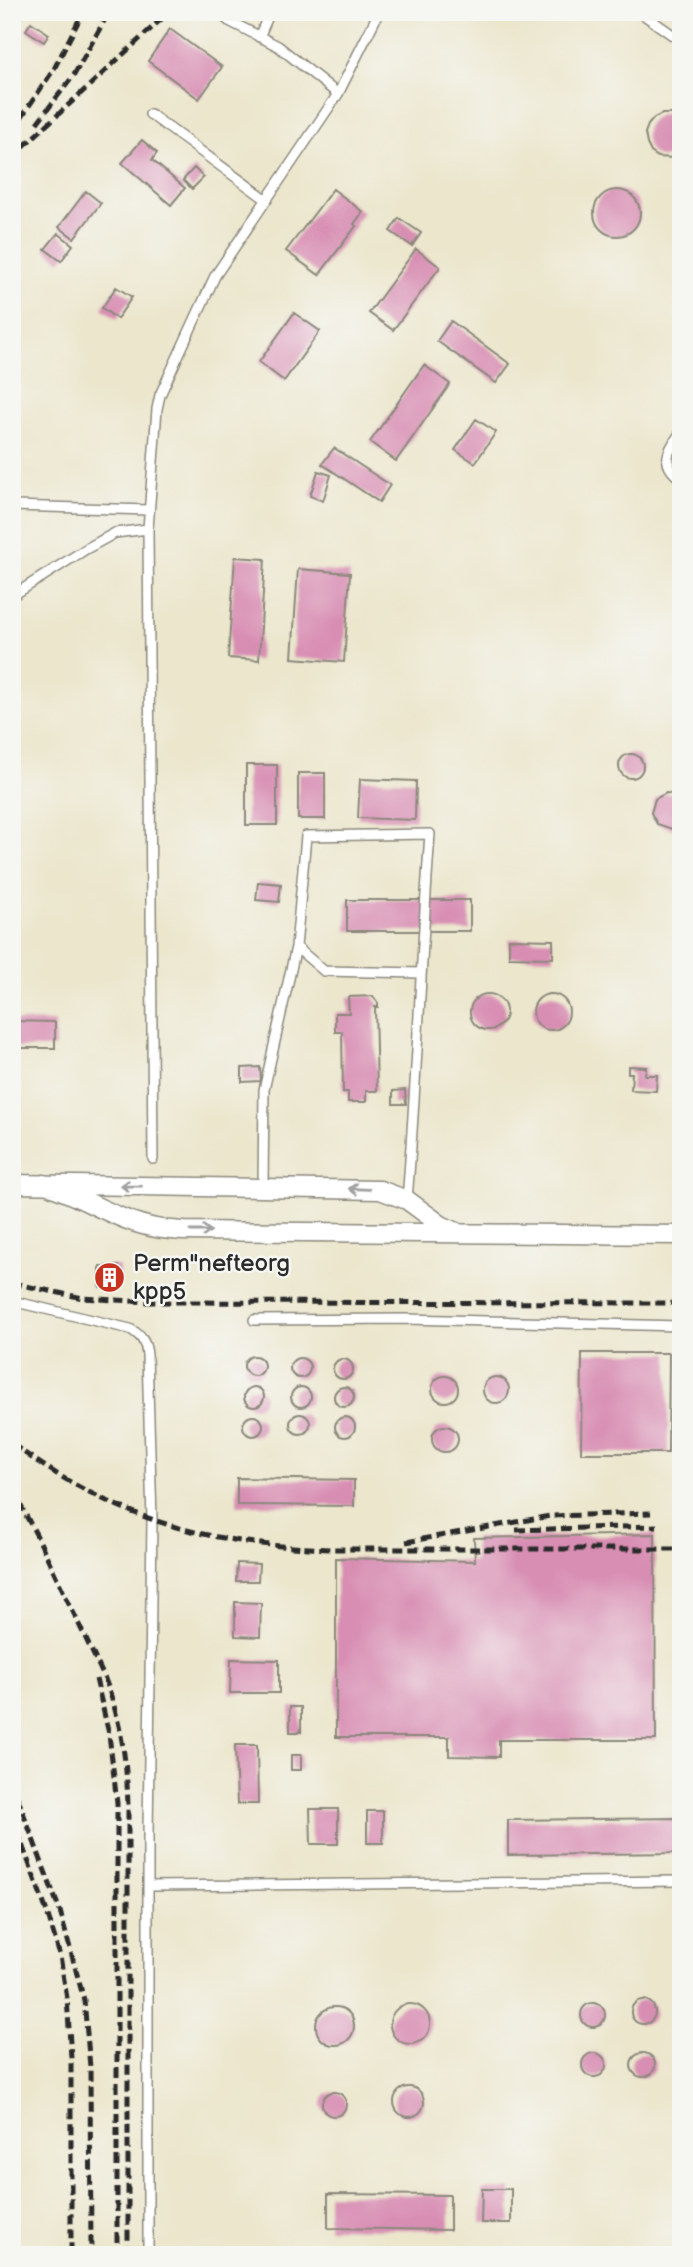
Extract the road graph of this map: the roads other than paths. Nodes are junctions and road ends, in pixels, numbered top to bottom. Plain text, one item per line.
1 (218, 12) edge
2 (270, 12) edge
3 (379, 12) edge
4 (640, 12) edge
5 (259, 37) junction
6 (681, 41) edge
7 (338, 94) junction
8 (150, 114) dead end
9 (267, 200) junction
10 (681, 432) edge
11 (681, 479) edge
12 (12, 506) edge
13 (149, 510) junction
14 (148, 529) junction
15 (12, 596) edge
16 (296, 947) junction
17 (421, 973) junction
18 (153, 1159) dead end
19 (12, 1184) edge
20 (44, 1184) junction
21 (263, 1188) junction
22 (407, 1200) junction
23 (464, 1234) junction
24 (681, 1235) edge
25 (12, 1301) edge
26 (254, 1320) dead end
27 (681, 1326) edge
28 (681, 1881) edge
29 (148, 1886) junction
30 (148, 2255) edge

1 - 5 lane
2 - 5 lane
3 - 7 lane
4 - 6 lane
5 - 7 lane
7 - 9 lane
8 - 9 lane
9 - 13 lane
10 - 11 lane
12 - 13 lane
13 - 14 lane
14 - 15 lane
14 - 18 lane
16 - 17 lane
16 - 17 lane
16 - 21 lane
17 - 22 lane
19 - 20 street
21 -> 20 street
20 -> 23 street
22 -> 21 street
22 - 23 street
23 - 24 street
25 - 29 lane
26 - 27 lane
28 - 29 lane
29 - 30 lane

